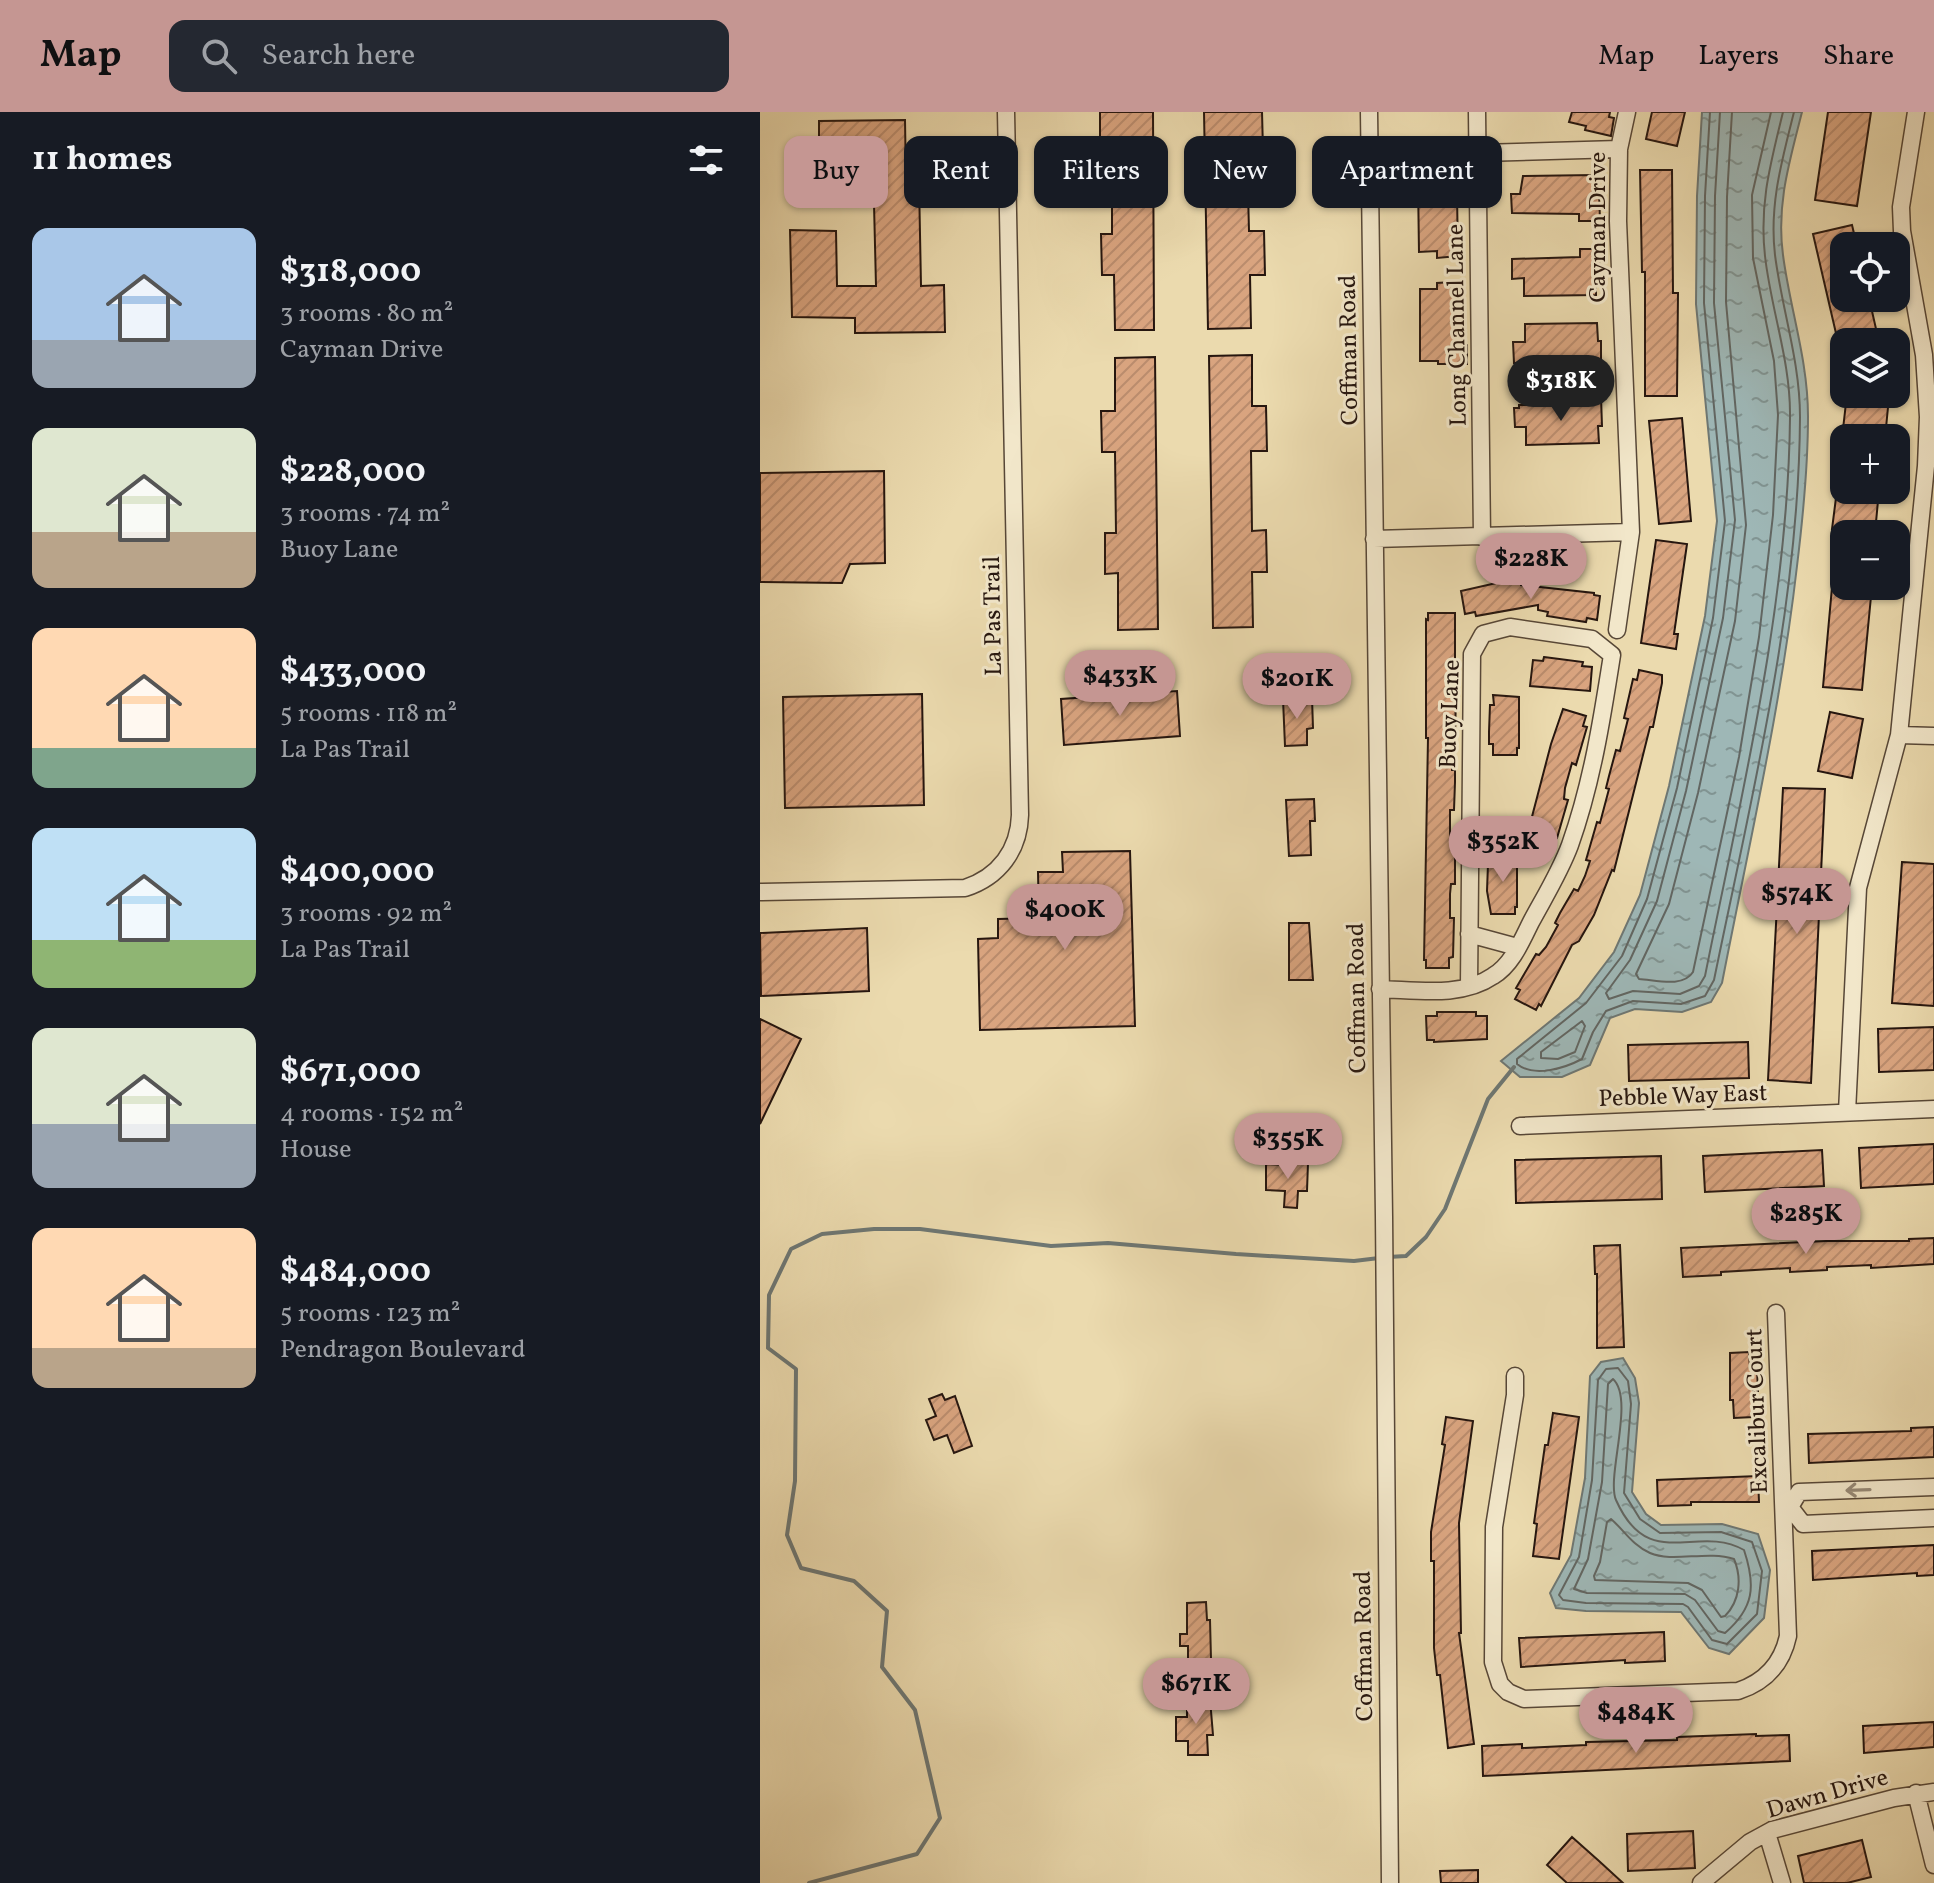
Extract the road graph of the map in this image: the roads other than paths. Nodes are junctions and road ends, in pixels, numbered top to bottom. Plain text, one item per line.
1 (1006, 112) edge
2 (1369, 112) edge
3 (1477, 112) edge
4 (1627, 112) edge
5 (1916, 112) edge
6 (1478, 136) edge
7 (1619, 149) junction
8 (1502, 152) edge
9 (1479, 208) edge
10 (1631, 532) junction
11 (1482, 537) junction
12 (1374, 539) junction
13 (1617, 630) dead end
14 (1899, 735) junction
15 (1934, 736) edge
16 (760, 892) edge
17 (1469, 934) junction
18 (1517, 947) junction
19 (1469, 986) junction
20 (1380, 989) junction
21 (1934, 1109) edge
22 (1847, 1112) junction
23 (1520, 1126) dead end
24 (1776, 1313) dead end
25 (1515, 1376) dead end
26 (1934, 1487) edge
27 (1786, 1507) junction
28 (1934, 1518) edge
29 (1934, 1792) edge
30 (1916, 1793) junction
31 (1767, 1833) junction
32 (1934, 1865) edge
33 (1390, 1883) edge
34 (1701, 1883) edge
35 (1782, 1883) edge

1 - 16 street, La Pas Trail
2 - 12 street, Coffman Road
3 - 6 street, Long Channel Lane
4 - 7 street, Cayman Drive
5 - 14 street
7 - 8 street
7 - 10 street, Cayman Drive
9 - 11 street, Long Channel Lane
10 - 11 street
10 - 13 street, Cayman Drive
11 - 12 street
12 - 20 street, Coffman Road
14 - 15 street
14 - 22 street
17 - 18 street
17 - 18 street, Buoy Lane
17 - 19 street, Buoy Lane
18 - 19 street
19 - 20 street
20 - 33 street, Coffman Road
21 - 22 street, Pebble Way East
22 - 23 street, Pebble Way East
24 - 27 street, Excalibur Court
25 - 27 street, Excalibur Court
26 -> 27 street
27 - 28 street
29 - 30 street, Dawn Drive
30 - 31 street, Dawn Drive
30 - 32 street
31 - 34 street, Dawn Drive
31 - 35 street

